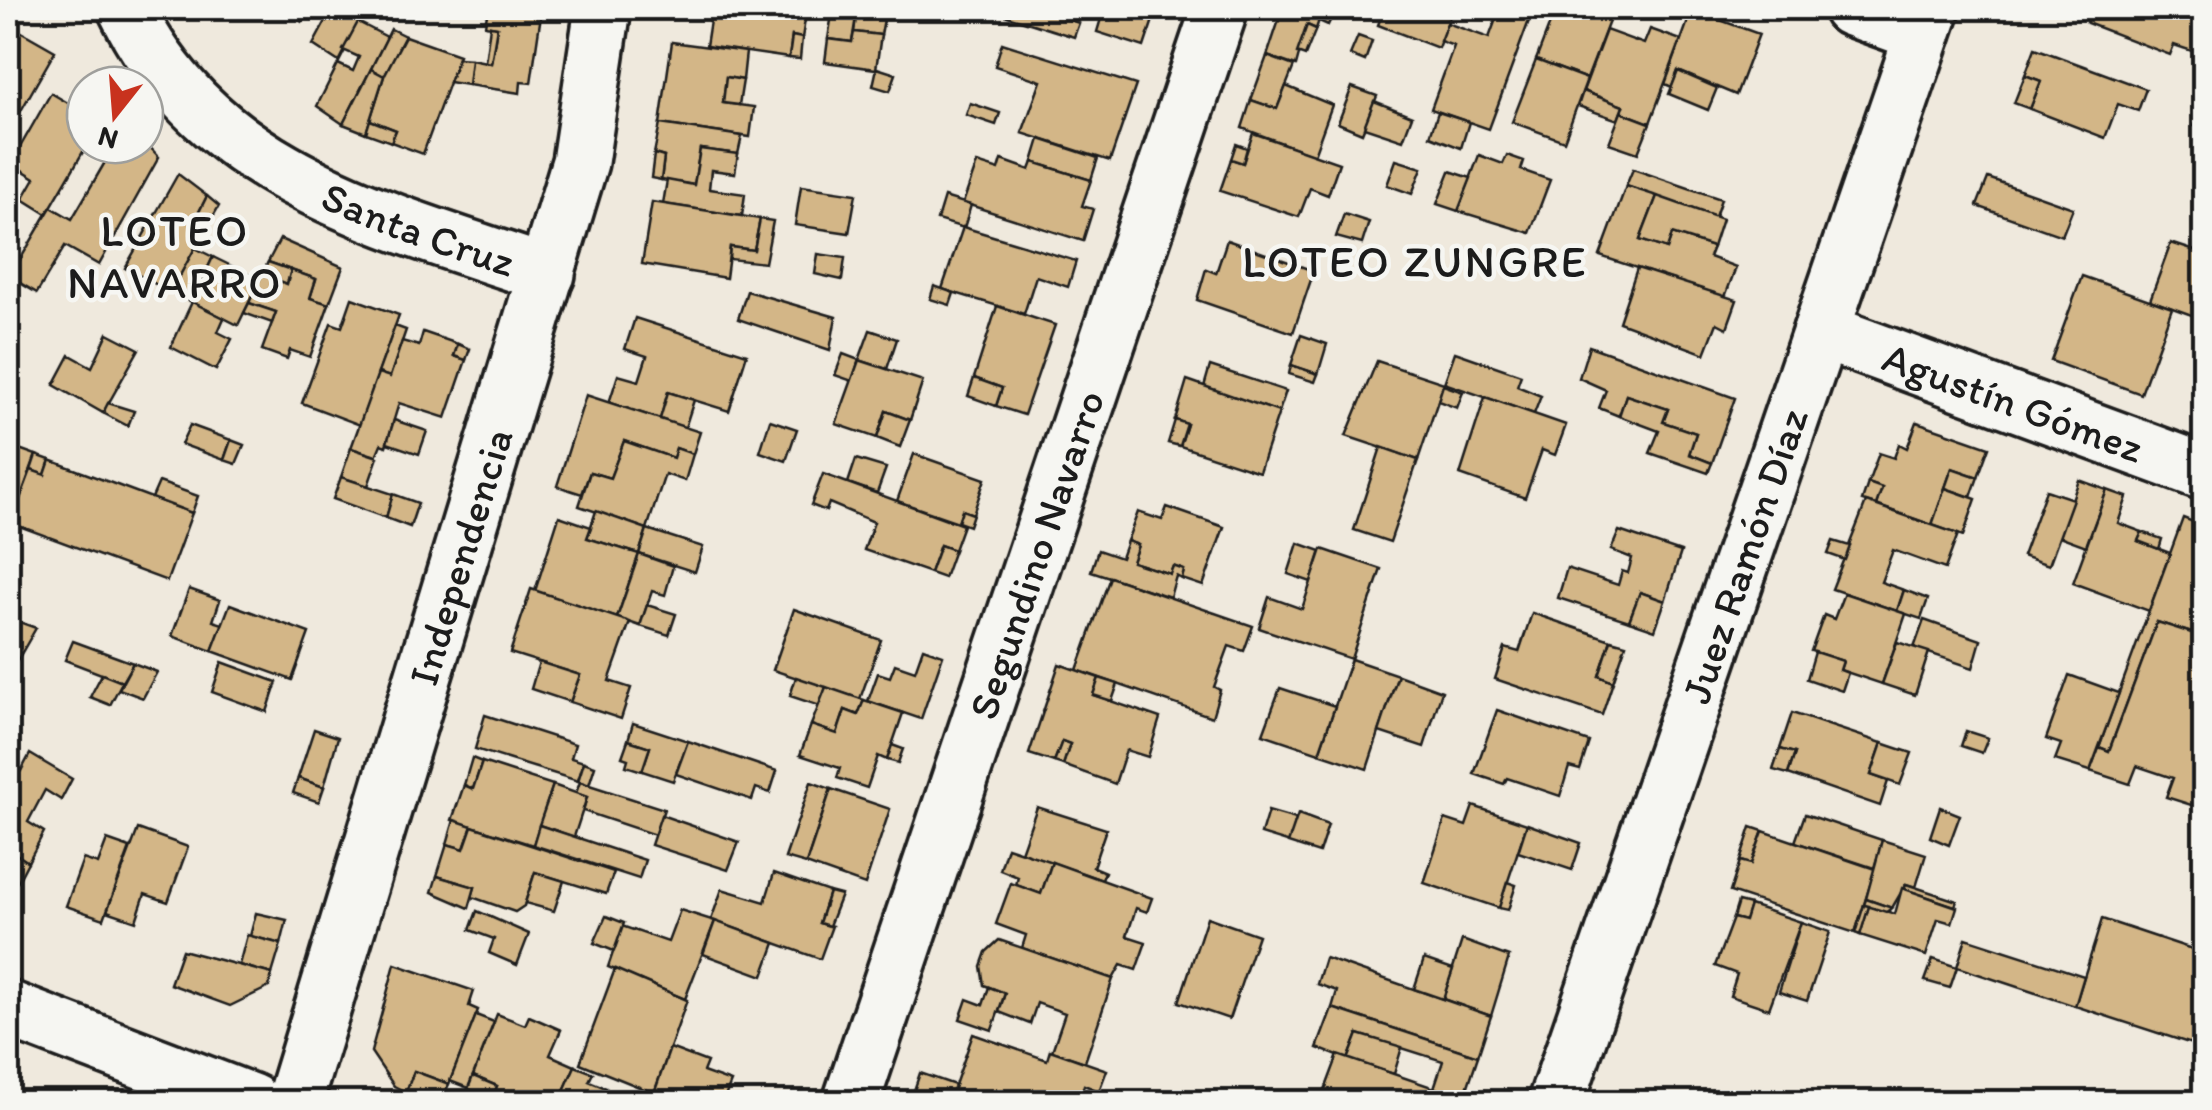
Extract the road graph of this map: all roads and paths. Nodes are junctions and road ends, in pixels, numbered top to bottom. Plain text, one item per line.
1 (126, 8) edge
2 (602, 8) edge
3 (1220, 8) edge
4 (1851, 8) edge
5 (1928, 21) edge
6 (547, 274) junction
7 (1821, 331) junction
8 (2204, 472) edge
9 (9, 1014) edge
10 (250, 1102) edge
11 (294, 1102) edge
12 (852, 1102) edge
13 (1556, 1102) edge

1 - 6 street, Santa Cruz
2 - 6 street, Independencia
3 - 12 street, Segundino Navarro
4 - 5 street
5 - 7 street, Juez Ramón Díaz
6 - 11 street, Independencia
7 - 8 street, Agustín Gómez
7 - 13 street, Juez Ramón Díaz
9 - 10 street

